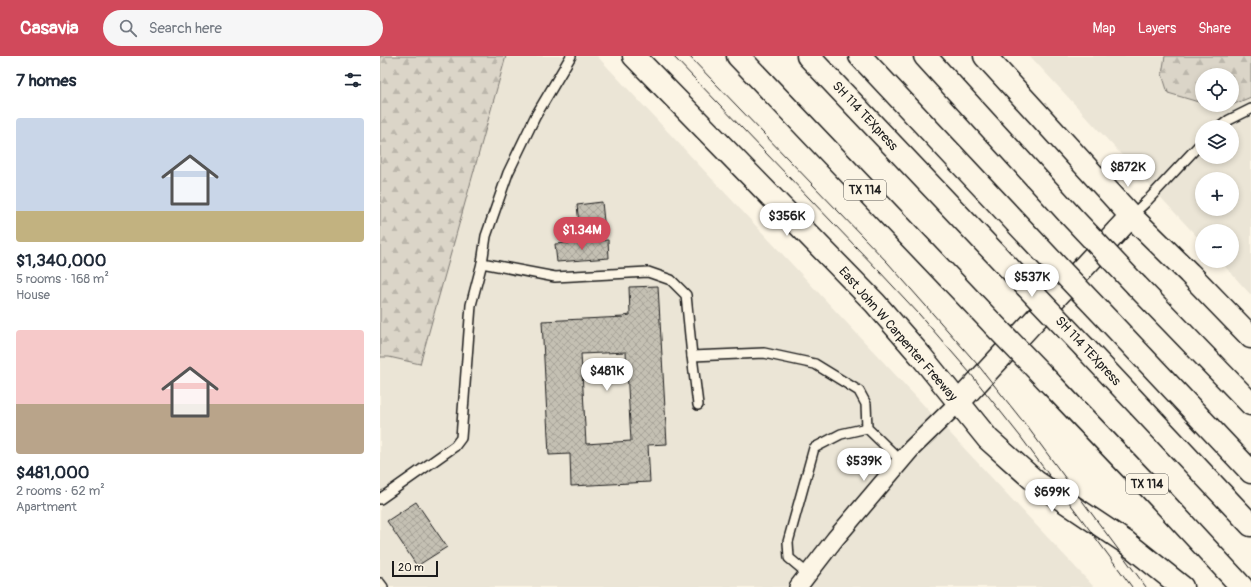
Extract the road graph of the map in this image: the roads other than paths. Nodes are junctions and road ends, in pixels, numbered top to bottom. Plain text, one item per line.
1 (571, 56) edge
2 (634, 56) edge
3 (738, 56) edge
4 (808, 56) edge
5 (860, 56) edge
6 (925, 56) edge
7 (985, 56) edge
8 (1251, 109) edge
9 (1229, 120) edge
10 (1195, 150) edge
11 (1131, 216) junction
12 (482, 263) junction
13 (1251, 337) edge
14 (692, 356) junction
15 (958, 402) junction
16 (1251, 404) edge
17 (698, 405) dead end
18 (867, 428) junction
19 (901, 461) junction
20 (1251, 472) edge
21 (380, 499) edge
22 (1251, 525) edge
23 (803, 580) edge
24 (380, 582) edge
25 (383, 587) edge
26 (1182, 587) edge
27 (1242, 587) edge

1 - 12 lane
2 - 15 main road, East John W Carpenter Freeway
3 - 27 main road, TX 114, bridge
4 - 22 main road, SH 114 TEXpress, bridge
5 - 20 main road, bridge
6 - 16 main road, bridge
7 - 11 main road
8 - 9 lane
10 - 11 lane
11 - 13 main road
11 - 15 main road
12 - 14 lane
12 - 21 lane
14 - 17 lane
14 - 18 lane
15 - 19 street
15 - 26 main road, East John W Carpenter Freeway
18 - 19 lane
18 - 23 lane
19 - 23 street
24 - 25 lane

